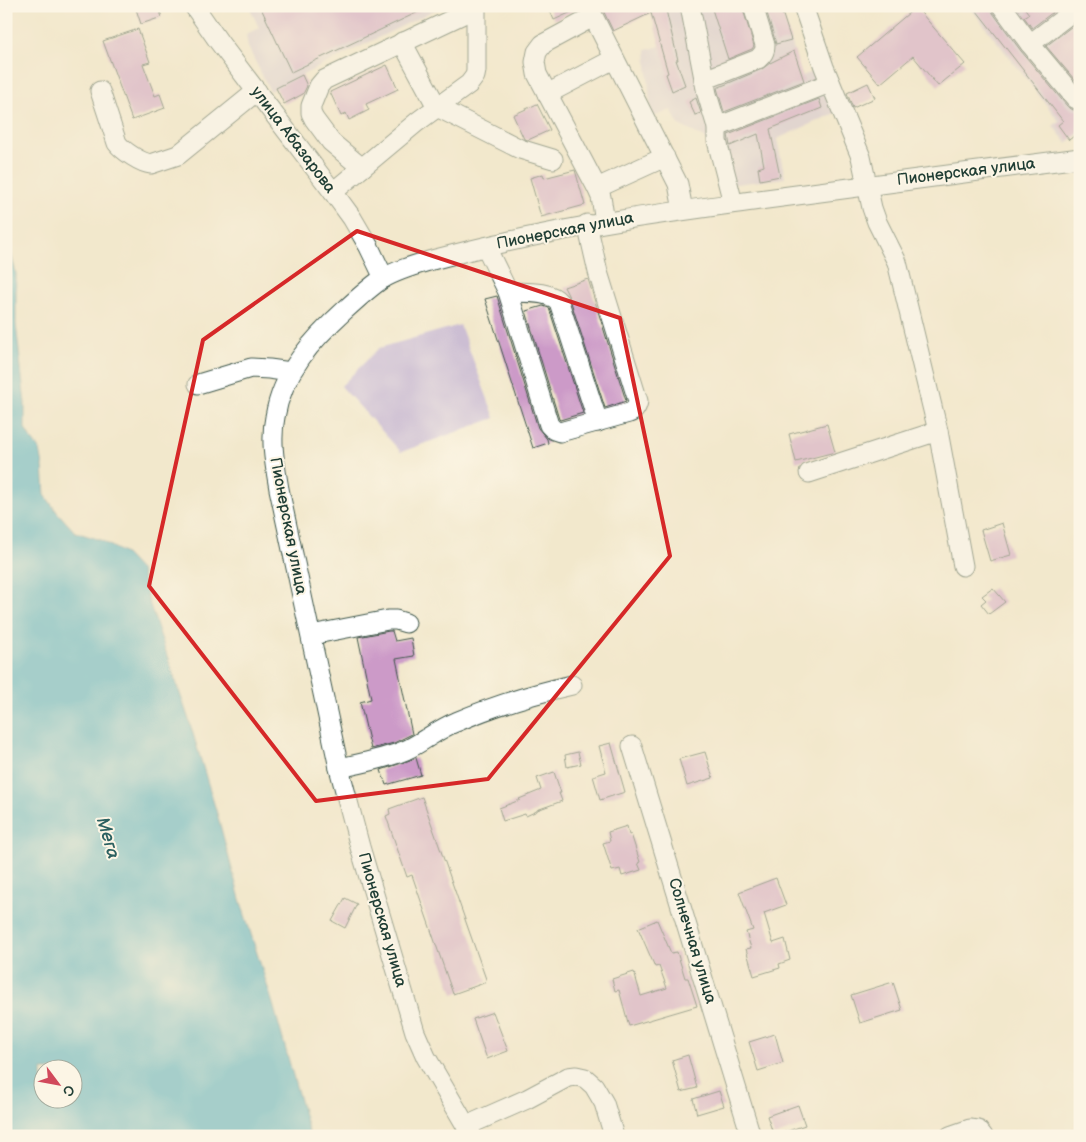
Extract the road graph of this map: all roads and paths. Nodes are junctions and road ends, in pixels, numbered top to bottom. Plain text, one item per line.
1 (194, 6) edge
2 (690, 6) edge
3 (753, 6) edge
4 (802, 6) edge
5 (1002, 6) edge
6 (1080, 6) edge
7 (476, 7) edge
8 (590, 11) edge
9 (402, 42) junction
10 (1030, 44) junction
11 (614, 59) junction
12 (704, 80) junction
13 (830, 83) junction
14 (256, 91) junction
15 (100, 92) dead end
16 (547, 94) junction
17 (1076, 99) dead end
18 (437, 107) junction
19 (717, 127) junction
20 (664, 157) junction
21 (1080, 158) edge
22 (553, 159) dead end
23 (362, 168) junction
24 (867, 185) junction
25 (597, 188) junction
26 (333, 192) junction
27 (732, 204) junction
28 (683, 210) junction
29 (596, 223) junction
30 (486, 247) junction
31 (384, 278) junction
32 (508, 292) junction
33 (291, 372) junction
34 (198, 384) dead end
35 (598, 422) junction
36 (938, 430) junction
37 (809, 473) dead end
38 (963, 566) dead end
39 (406, 623) dead end
40 (311, 636) junction
41 (572, 685) dead end
42 (632, 746) dead end
43 (339, 768) junction
44 (469, 1131) edge
45 (614, 1136) edge
46 (751, 1136) edge
47 (950, 1136) edge
48 (983, 1136) edge

1 - 14 street, улица Абазарова
2 - 12 street
3 - 12 street
4 - 13 street
5 - 10 street
6 - 10 street
7 - 9 street
7 - 18 street
8 - 11 street
8 - 16 street
9 - 18 street
9 - 23 street
10 - 17 street
11 - 16 street
11 - 20 street
12 - 19 street
13 - 19 street
13 - 24 street
14 - 15 street
14 - 26 street, улица Абазарова
16 - 25 street
18 - 22 street
18 - 23 street
19 - 27 street
20 - 25 street
20 - 28 street
21 - 24 street, Пионерская улица
23 - 26 street
24 - 27 street, Пионерская улица
24 - 36 street
25 - 29 street
26 - 31 street, улица Абазарова
27 - 28 street, Пионерская улица
28 - 29 street, Пионерская улица
29 - 30 street, Пионерская улица
29 - 35 street
30 - 31 street, Пионерская улица
30 - 32 street
31 - 33 street, Пионерская улица
32 - 35 street
32 - 35 street
33 - 34 street
33 - 40 street, Пионерская улица
36 - 37 street
36 - 38 street
39 - 40 street
40 - 43 street, Пионерская улица
41 - 43 street
42 - 46 street, Солнечная улица
43 - 44 street, Пионерская улица
44 - 45 street
47 - 48 street

